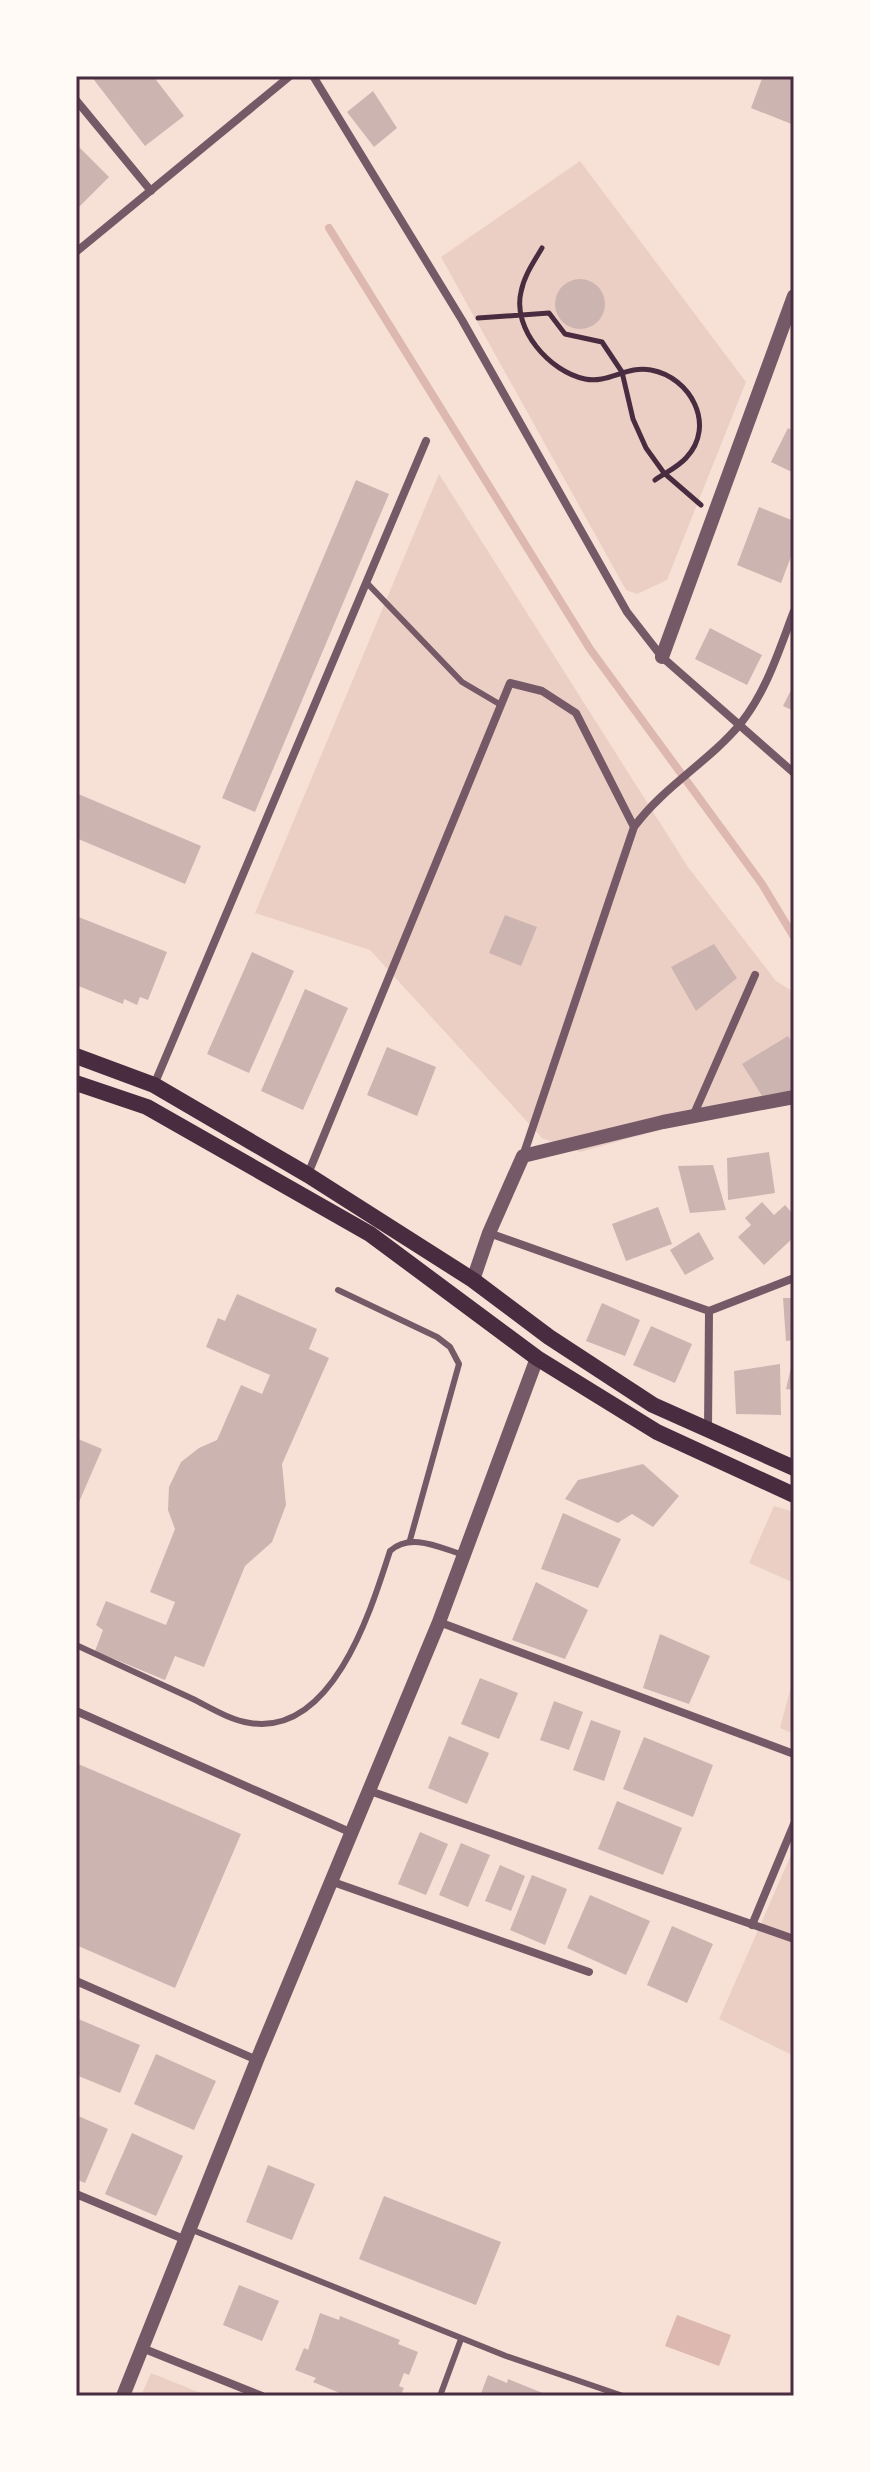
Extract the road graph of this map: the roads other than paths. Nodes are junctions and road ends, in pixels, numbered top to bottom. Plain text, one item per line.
1 (290, 76) edge
2 (313, 76) edge
3 (76, 100) edge
4 (151, 191) junction
5 (76, 252) edge
6 (794, 296) edge
7 (426, 441) dead end
8 (366, 582) junction
9 (794, 611) edge
10 (662, 657) junction
11 (501, 705) junction
12 (738, 726) junction
13 (794, 773) edge
14 (634, 827) junction
15 (755, 975) dead end
16 (76, 1056) edge
17 (76, 1083) edge
18 (154, 1085) junction
19 (794, 1097) edge
20 (693, 1116) junction
21 (523, 1156) junction
22 (308, 1175) junction
23 (489, 1233) junction
24 (794, 1278) edge
25 (473, 1280) junction
26 (338, 1290) dead end
27 (709, 1311) junction
28 (549, 1337) junction
29 (537, 1358) junction
30 (708, 1431) junction
31 (794, 1468) edge
32 (794, 1495) edge
33 (410, 1540) junction
34 (464, 1555) junction
35 (439, 1622) junction
36 (76, 1645) edge
37 (76, 1711) edge
38 (794, 1754) edge
39 (370, 1791) junction
40 (794, 1824) edge
41 (353, 1833) junction
42 (333, 1882) junction
43 (752, 1925) junction
44 (794, 1939) edge
45 (589, 1972) dead end
46 (76, 1981) edge
47 (257, 2060) junction
48 (76, 2194) edge
49 (188, 2235) junction
50 (461, 2339) junction
51 (142, 2348) junction
52 (123, 2396) edge
53 (262, 2396) edge
54 (440, 2396) edge
55 (623, 2396) edge

1 - 4 street
2 - 10 street
3 - 4 street
4 - 5 street
6 - 10 street
7 - 8 street
8 - 11 lane
8 - 18 street
9 - 12 street
10 - 12 street
11 - 14 street
11 - 22 street
12 - 13 street
12 - 14 street
14 - 21 street
15 - 20 street
16 - 18 main road
17 - 29 main road
18 - 22 main road
19 - 20 street
20 - 21 street
21 - 23 street
22 - 25 main road
23 - 25 street
23 - 27 street
24 - 27 street
25 - 28 main road
26 - 33 lane
27 - 30 street
28 - 29 main road
28 - 30 main road
29 - 32 main road
29 - 34 street
30 - 31 main road
33 - 34 lane
33 - 36 lane
34 - 35 street
35 - 38 street
35 - 39 street
37 - 41 street
39 - 41 street
39 - 43 street
40 - 43 street
41 - 42 street
42 - 45 street
42 - 47 street
43 - 44 street
46 - 47 street
47 - 49 street
48 - 49 street
49 - 50 lane
49 - 51 street
50 - 54 lane
50 - 55 lane
51 - 52 street
51 - 53 street

